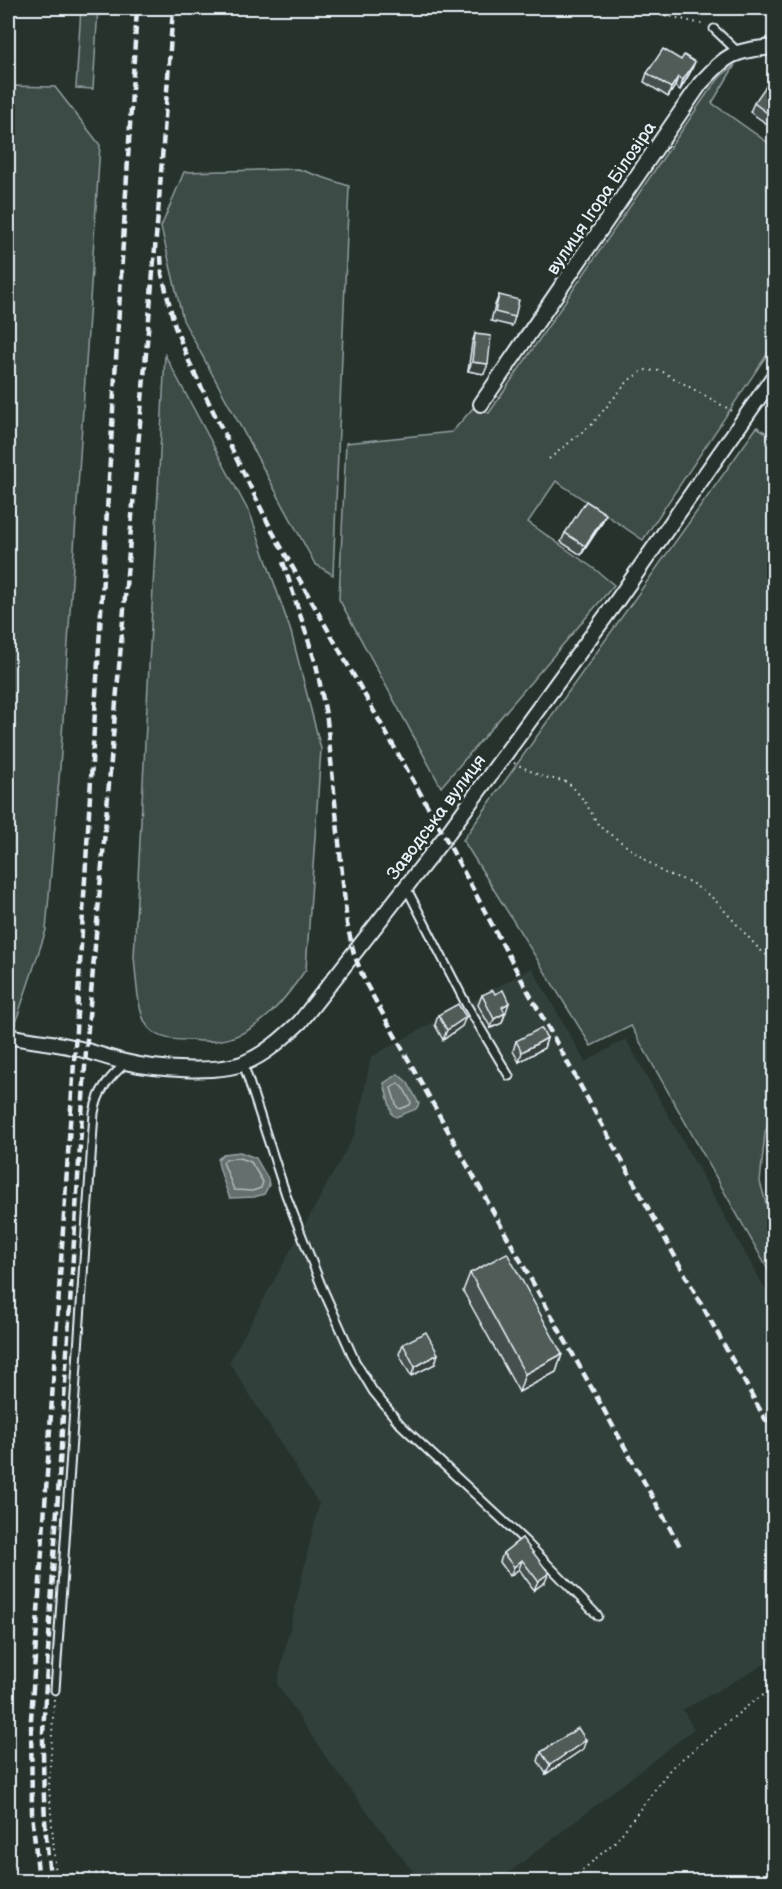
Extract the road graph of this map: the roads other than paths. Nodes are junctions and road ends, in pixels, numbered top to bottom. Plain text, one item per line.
1 (714, 29) road end
2 (774, 47) edge
3 (737, 51) junction
4 (774, 375) edge
5 (481, 404) dead end
6 (406, 887) junction
7 (8, 1036) edge
8 (127, 1063) junction
9 (243, 1063) junction
10 (509, 1076) dead end
11 (598, 1616) dead end
12 (55, 1690) road end

1 - 3 lane
2 - 3 street
3 - 5 street, вулиця Ігора Білозіра
4 - 6 street, Заводська вулиця
6 - 9 street, Заводська вулиця
6 - 10 lane
7 - 8 street, Заводська вулиця
8 - 9 street, Заводська вулиця
8 - 12 lane
9 - 11 lane

